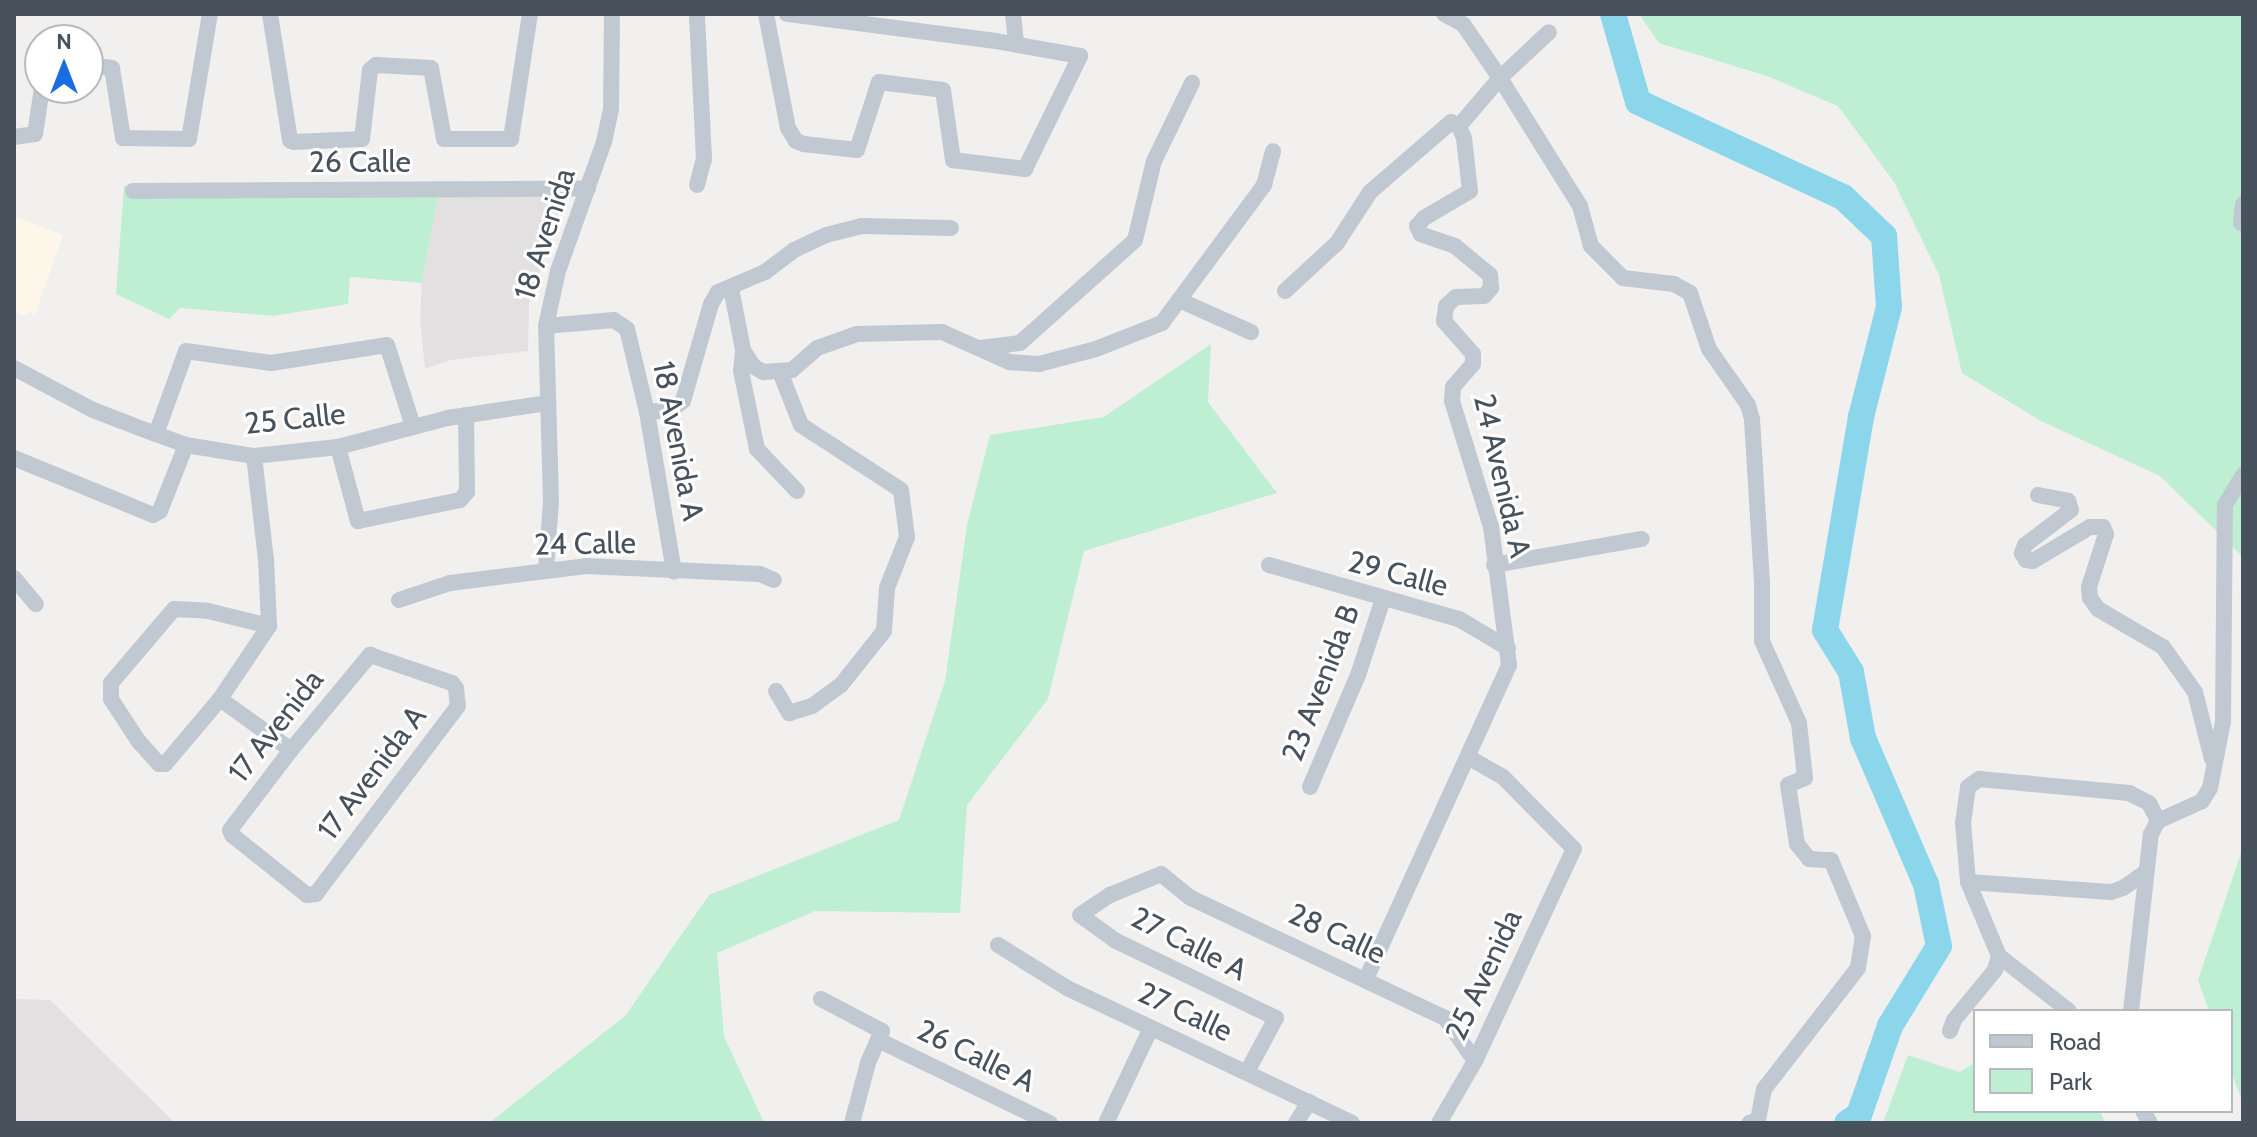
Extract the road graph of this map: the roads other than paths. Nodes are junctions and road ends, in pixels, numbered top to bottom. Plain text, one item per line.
1 (210, 14) edge
2 (270, 14) edge
3 (530, 14) edge
4 (612, 14) edge
5 (697, 14) edge
6 (766, 14) edge
7 (787, 14) edge
8 (1013, 14) edge
9 (1444, 14) edge
10 (1549, 32) dead end
11 (1016, 45) junction
12 (104, 66) edge
13 (1500, 78) junction
14 (1192, 83) dead end
15 (39, 104) edge
16 (1459, 126) junction
17 (14, 137) edge
18 (1273, 151) dead end
19 (697, 185) dead end
20 (588, 189) junction
21 (133, 191) dead end
22 (2243, 204) edge
23 (2242, 224) edge
24 (951, 228) dead end
25 (731, 288) junction
26 (1285, 291) dead end
27 (1179, 300) junction
28 (546, 326) junction
29 (1251, 332) dead end
30 (979, 349) junction
31 (743, 350) junction
32 (14, 368) edge
33 (780, 372) junction
34 (547, 403) junction
35 (647, 412) junction
36 (466, 415) junction
37 (413, 426) junction
38 (156, 434) junction
39 (186, 445) junction
40 (338, 447) junction
41 (254, 456) junction
42 (14, 458) edge
43 (2243, 475) edge
44 (797, 491) dead end
45 (2038, 495) dead end
46 (1642, 539) dead end
47 (1269, 565) dead end
48 (1494, 565) junction
49 (546, 569) junction
50 (674, 572) junction
51 (14, 578) edge
52 (774, 580) dead end
53 (1383, 599) junction
54 (399, 600) dead end
55 (36, 604) dead end
56 (269, 626) junction
57 (1508, 648) junction
58 (452, 683) joint
59 (776, 691) dead end
60 (220, 699) junction
61 (291, 750) junction
62 (1468, 757) junction
63 (2213, 769) junction
64 (1310, 787) dead end
65 (2158, 821) junction
66 (230, 830) joint
67 (2146, 872) junction
68 (1161, 874) joint
69 (1968, 882) junction
70 (998, 945) dead end
71 (1999, 956) junction
72 (1366, 979) junction
73 (821, 999) dead end
74 (2066, 1009) edge
75 (2131, 1009) edge
76 (1151, 1028) junction
77 (1950, 1031) dead end
78 (880, 1035) junction
79 (1475, 1061) junction
80 (1247, 1072) junction
81 (1309, 1102) junction
82 (852, 1123) edge
83 (1050, 1123) edge
84 (1106, 1123) edge
85 (1296, 1123) edge
86 (1352, 1123) edge
87 (1439, 1123) edge
88 (1749, 1123) edge

1 - 12 street
2 - 3 street
4 - 20 street, 18 Avenida
5 - 19 street
6 - 11 street
7 - 11 street
8 - 11 street
9 - 13 street
10 - 13 street
13 - 16 street
13 - 88 street
14 - 30 street
15 - 17 street
16 - 26 street
16 - 48 street, 24 Avenida A
18 - 27 street
20 - 21 street, 26 Calle
20 - 28 street, 18 Avenida
22 - 23 street
24 - 25 street
25 - 31 street
25 - 35 street
27 - 29 street
27 - 30 street
28 - 34 street, 18 Avenida
28 - 35 street, 18 Avenida A
30 - 33 street
31 - 33 street
31 - 44 street
32 - 38 street, 25 Calle
33 - 59 street
34 - 36 street, 25 Calle
34 - 49 street, 18 Avenida
35 - 50 street, 18 Avenida A
36 - 37 street, 25 Calle
36 - 40 street
37 - 38 street
37 - 40 street, 25 Calle
38 - 39 street, 25 Calle
39 - 41 street, 25 Calle
39 - 42 street
40 - 41 street, 25 Calle
41 - 56 street
43 - 63 street
45 - 63 street
46 - 48 street, 29 Calle
47 - 53 street, 29 Calle
48 - 57 street, 24 Avenida A
49 - 50 street, 24 Calle
49 - 54 street, 24 Calle
50 - 52 street, 24 Calle
51 - 55 street
53 - 57 street, 29 Calle
53 - 64 street, 23 Avenida B
56 - 60 street
56 - 60 street
57 - 62 street, 24 Avenida A
58 - 61 street, 17 Avenida
58 - 66 street, 17 Avenida A
60 - 61 street
61 - 66 street, 17 Avenida
62 - 72 street, 24 Avenida A
62 - 79 street, 25 Avenida
63 - 65 street
65 - 67 street
65 - 69 street
67 - 69 street
67 - 75 street
68 - 72 street, 28 Calle
68 - 80 street, 27 Calle A
69 - 71 street
70 - 76 street, 27 Calle
71 - 74 street
71 - 77 street
72 - 79 street, 28 Calle
73 - 78 street, 26 Calle A
76 - 80 street, 27 Calle
76 - 84 street
78 - 82 street
78 - 83 street, 26 Calle A
79 - 87 street, 25 Avenida
80 - 81 street, 27 Calle
81 - 85 street
81 - 86 street, 27 Calle

